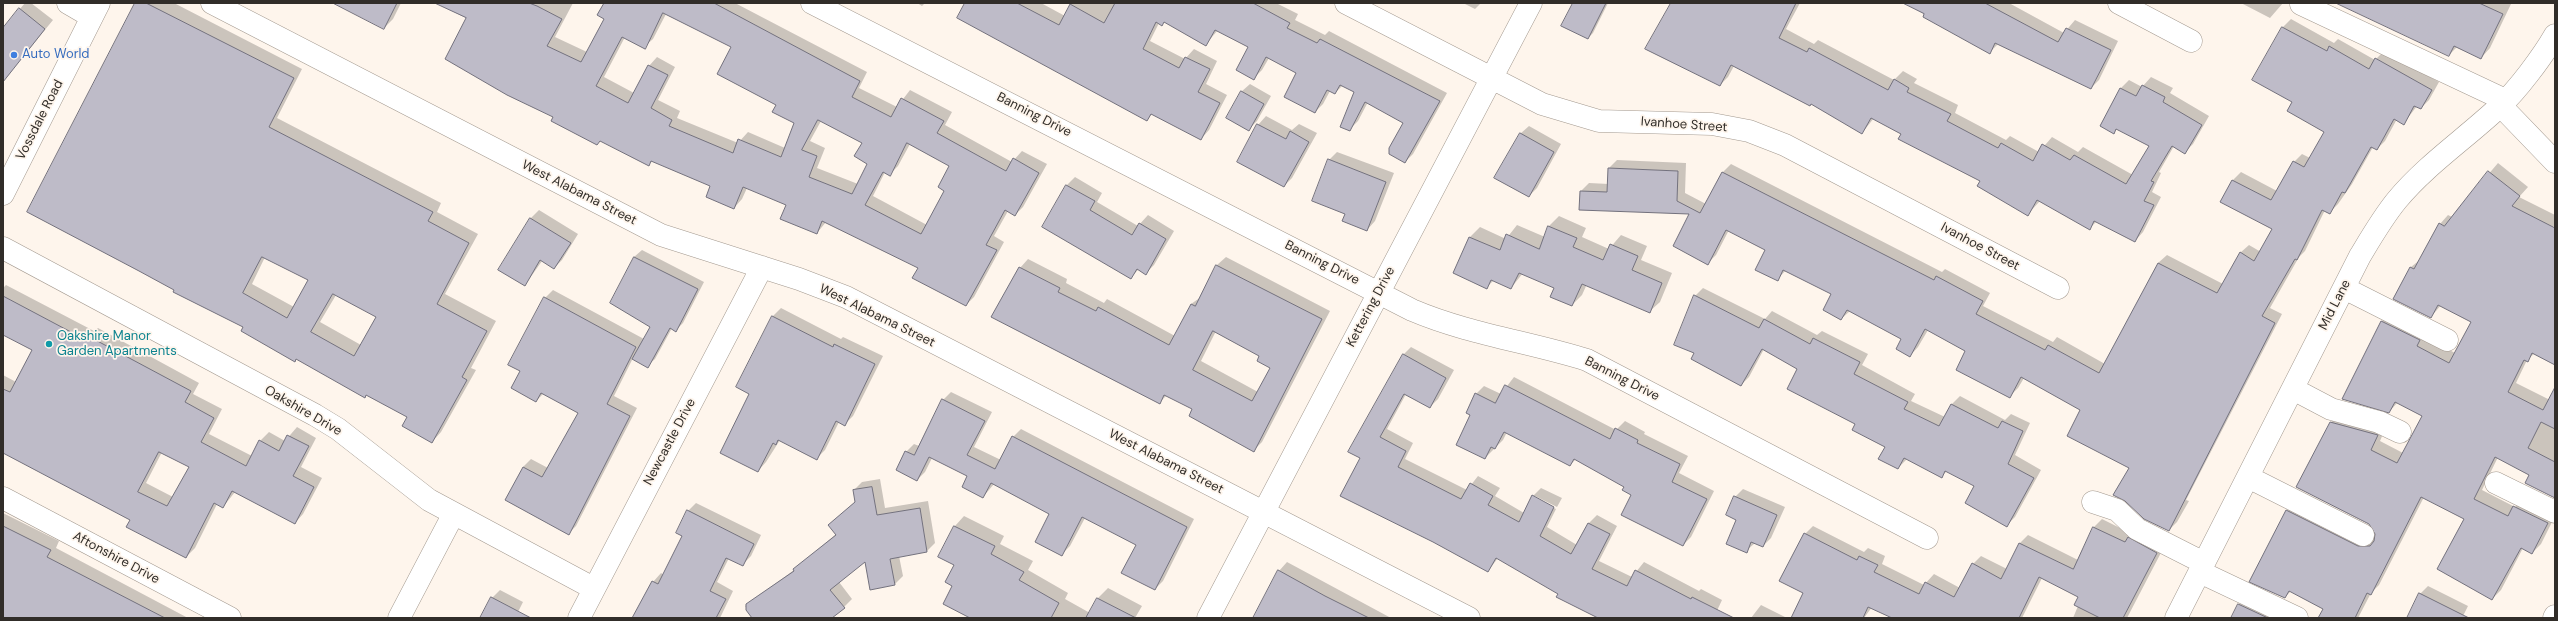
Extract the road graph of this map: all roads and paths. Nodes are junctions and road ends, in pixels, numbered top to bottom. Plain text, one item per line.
1 (68, 3) edge
2 (212, 3) edge
3 (812, 3) edge
4 (1346, 3) edge
5 (1531, 3) edge
6 (2119, 3) edge
7 (2301, 4) edge
8 (95, 10) edge
9 (2555, 35) edge
10 (2192, 41) dead end
11 (1492, 79) junction
12 (2503, 103) junction
13 (2555, 162) edge
14 (5, 184) edge
15 (3, 248) edge
16 (762, 267) junction
17 (2058, 288) dead end
18 (2344, 288) junction
19 (1378, 292) junction
20 (2447, 340) dead end
21 (2293, 389) junction
22 (2400, 432) dead end
23 (2248, 477) junction
24 (2496, 482) dead end
25 (3, 498) edge
26 (2093, 502) dead end
27 (1263, 512) junction
28 (2555, 512) edge
29 (453, 515) junction
30 (2363, 535) dead end
31 (1928, 538) dead end
32 (2202, 567) junction
33 (593, 588) junction
34 (1207, 616) edge
35 (230, 618) edge
36 (399, 618) edge
37 (579, 618) edge
38 (1469, 618) edge
39 (2176, 618) edge
40 (2297, 618) edge

1 - 8 street
2 - 16 street, West Alabama Street
3 - 19 street, Banning Drive
4 - 11 street, Ivanhoe Street
5 - 11 street, Kettering Drive
6 - 10 street
7 - 12 street
8 - 14 street, Vossdale Road
9 - 12 street, Mid Lane
11 - 17 street, Ivanhoe Street
11 - 19 street, Kettering Drive
12 - 13 street
12 - 18 street, Mid Lane
15 - 29 street, Oakshire Drive
16 - 27 street, West Alabama Street
16 - 33 street, Newcastle Drive
18 - 20 street
18 - 21 street, Mid Lane
19 - 27 street, Kettering Drive
19 - 31 street, Banning Drive
21 - 22 street
21 - 23 street, Mid Lane
23 - 30 street
23 - 32 street, Mid Lane
24 - 28 street
25 - 35 street, Aftonshire Drive
26 - 32 street
27 - 34 street, Kettering Drive
27 - 38 street, West Alabama Street
29 - 33 street, Oakshire Drive
29 - 36 street
32 - 39 street, Mid Lane
32 - 40 street
33 - 37 street, Newcastle Drive

